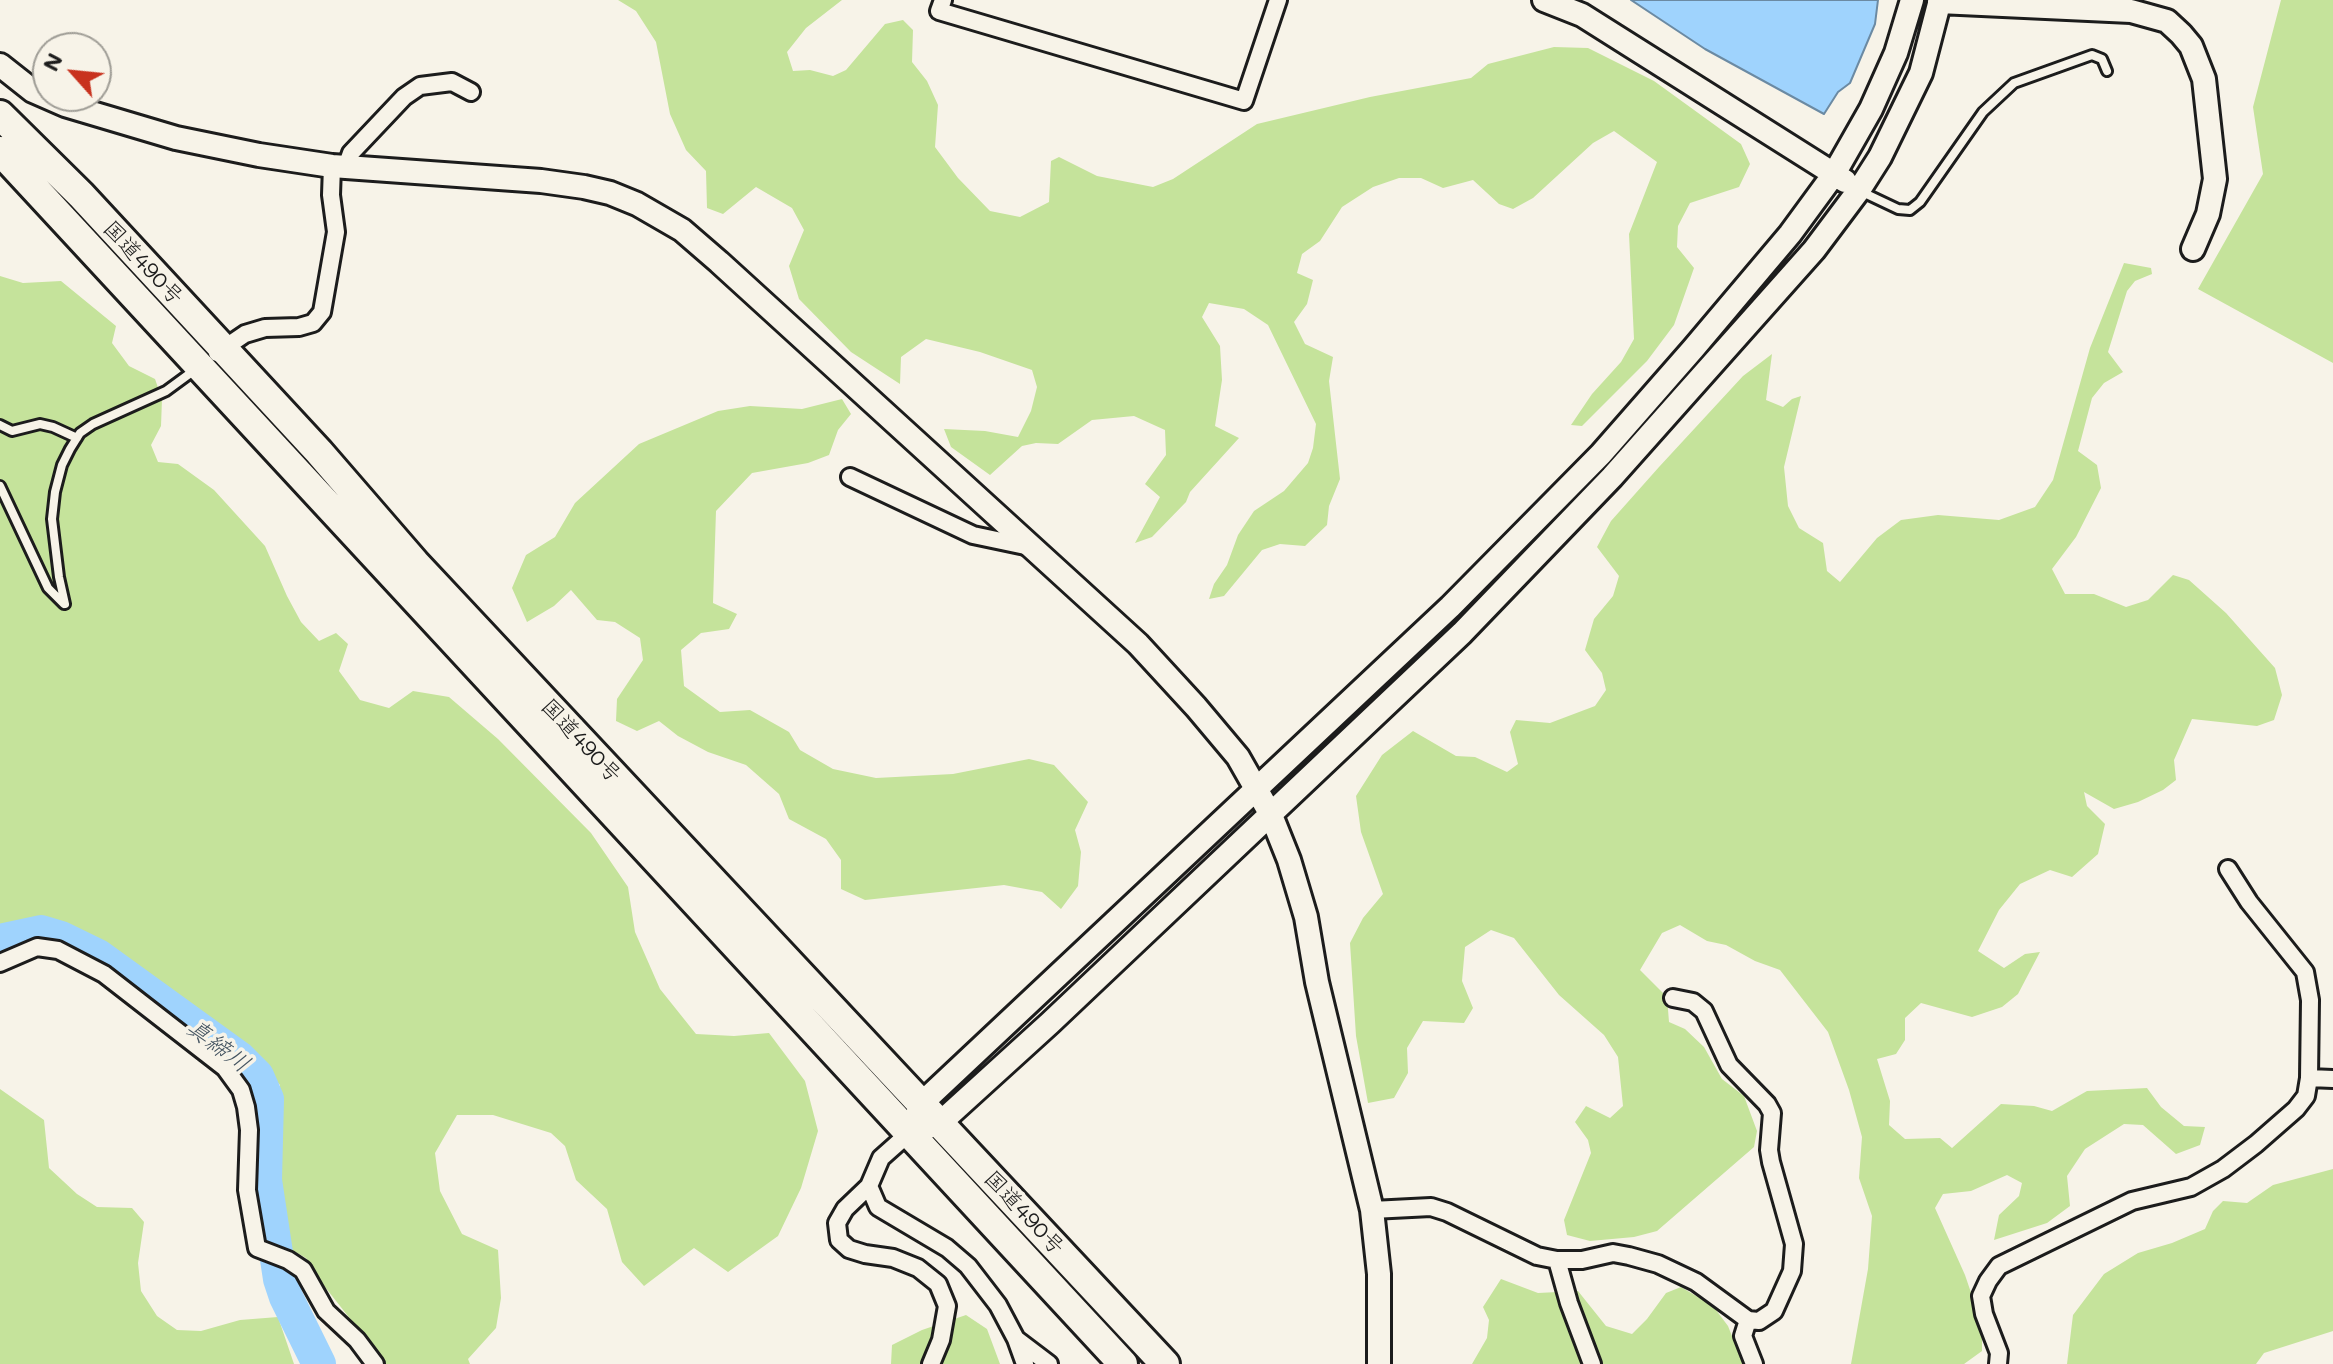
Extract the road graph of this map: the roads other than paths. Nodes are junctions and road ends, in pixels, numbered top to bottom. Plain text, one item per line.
1 (943, 0) edge
2 (1278, 0) edge
3 (1544, 0) edge
4 (1912, 0) edge
5 (1940, 1) edge
6 (0, 65) edge
7 (2107, 71) dead end
8 (471, 92) dead end
9 (0, 115) edge
10 (0, 151) edge
11 (339, 167) junction
12 (1834, 174) junction
13 (1859, 190) junction
14 (2193, 249) dead end
15 (222, 348) junction
16 (200, 366) junction
17 (0, 425) edge
18 (77, 438) junction
19 (850, 477) dead end
20 (0, 486) edge
21 (1030, 547) junction
22 (1256, 787) junction
23 (1271, 815) junction
24 (2228, 869) dead end
25 (0, 963) edge
26 (1673, 998) dead end
27 (2309, 1078) junction
28 (2333, 1079) edge
29 (931, 1113) junction
30 (908, 1134) junction
31 (869, 1186) junction
32 (1372, 1210) junction
33 (1557, 1260) junction
34 (1748, 1320) junction
35 (1016, 1339) junction
36 (375, 1364) edge
37 (931, 1364) edge
38 (1025, 1364) edge
39 (1049, 1364) edge
40 (1123, 1364) edge
41 (1165, 1364) edge
42 (1379, 1364) edge
43 (1592, 1364) edge
44 (1754, 1364) edge
45 (1998, 1364) edge

1 - 2 street
3 - 12 street
4 - 12 street
5 - 13 street
5 - 14 street
6 - 11 street
7 - 13 lane
8 - 11 street
9 - 15 highway, 国道490号
10 - 16 highway, 国道490号
11 - 15 street
11 - 21 street
12 - 13 street
12 - 22 street
13 - 23 street
15 - 16 street
15 - 29 highway, 国道490号
16 - 18 lane
16 - 30 highway, 国道490号
17 - 18 lane
18 - 20 lane
19 - 21 street
21 - 22 street
22 - 23 street
22 - 29 street
23 - 29 street
23 - 32 street
24 - 27 street
25 - 36 street
26 - 34 street
27 - 28 street
27 - 45 street
29 - 30 street
29 - 41 highway, 国道490号
30 - 31 street
30 - 40 highway, 国道490号
31 - 35 street
31 - 37 street
32 - 33 street
32 - 42 street
33 - 34 street
33 - 43 street
34 - 44 street
35 - 38 street
35 - 39 street

